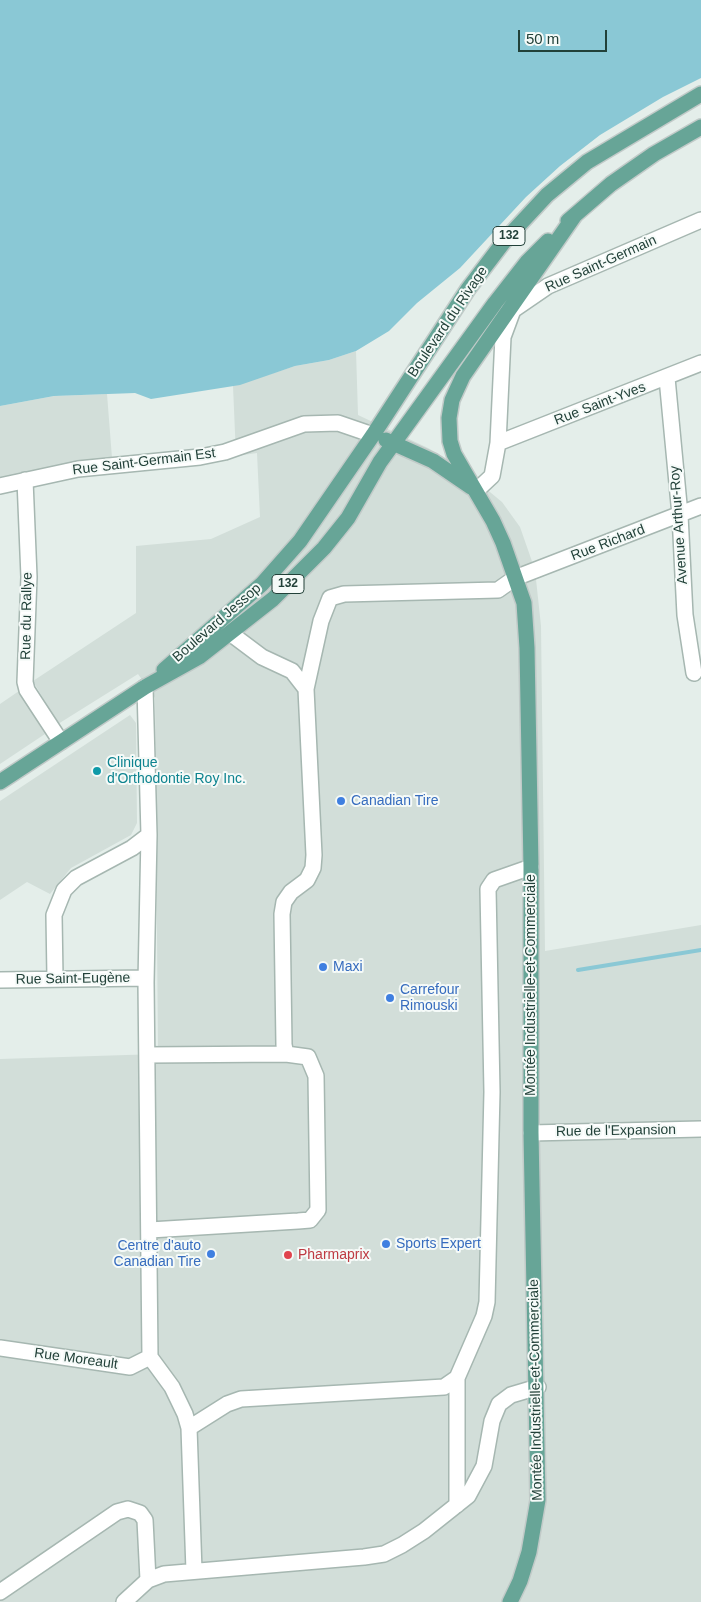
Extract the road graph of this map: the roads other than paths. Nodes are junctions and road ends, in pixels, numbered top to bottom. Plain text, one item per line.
1 (701, 94) edge
2 (701, 127) edge
3 (575, 215) junction
4 (701, 220) edge
5 (701, 363) edge
6 (667, 378) junction
7 (373, 435) junction
8 (393, 443) junction
9 (498, 443) junction
10 (25, 480) junction
11 (0, 486) edge
12 (476, 491) junction
13 (701, 506) edge
14 (680, 516) junction
15 (514, 578) junction
16 (230, 634) junction
17 (694, 673) dead end
18 (145, 687) junction
19 (306, 688) junction
20 (61, 742) junction
21 (0, 782) edge
22 (149, 835) junction
23 (531, 867) junction
24 (55, 978) junction
25 (146, 978) junction
26 (0, 980) edge
27 (286, 1054) junction
28 (147, 1056) junction
29 (701, 1129) edge
30 (531, 1133) junction
31 (150, 1230) junction
32 (0, 1348) edge
33 (150, 1357) junction
34 (457, 1378) junction
35 (538, 1387) junction
36 (189, 1428) junction
37 (457, 1505) junction
38 (194, 1571) junction
39 (148, 1580) junction
40 (0, 1592) edge
41 (124, 1602) edge
42 (510, 1602) edge

1 - 7 main road, Boulevard du Rivage / 132
2 - 3 main road, Boulevard du Rivage / 132
3 - 8 main road, Boulevard du Rivage / 132
3 - 12 main road
4 - 9 street, Rue Saint-Germain
5 - 6 street, Rue Saint-Yves
6 - 9 street, Rue Saint-Yves
6 - 14 street, Avenue Arthur-Roy
7 - 8 main road, Montée Industrielle-et-Commerciale
7 - 10 street, Rue Saint-Germain Est
7 - 18 main road, Boulevard Jessop / 132
8 - 12 main road, Montée Industrielle-et-Commerciale
8 - 16 main road, Boulevard Jessop / 132
9 - 12 street, Rue Saint-Germain
10 - 11 street, Rue Saint-Germain Est
10 - 20 street, Rue du Rallye
12 - 15 main road, Montée Industrielle-et-Commerciale
13 - 14 street, Rue Richard
14 - 15 street, Rue Richard
14 - 17 street, Avenue Arthur-Roy
15 - 19 street, Rue Richard
15 - 23 main road, Montée Industrielle-et-Commerciale
16 - 18 main road, Boulevard Jessop / 132
16 - 19 street
18 - 20 main road, Boulevard Jessop / 132
18 - 22 street
19 - 27 street
20 - 21 main road, Boulevard Jessop / 132
22 - 24 street
22 - 25 street
23 - 30 main road, Montée Industrielle-et-Commerciale
23 - 34 street
24 - 25 street, Rue Saint-Eugène
24 - 26 street, Rue Saint-Eugène
25 - 28 street
27 - 28 street
27 - 31 street
28 - 31 street
29 - 30 street, Rue de l'Expansion
30 - 35 main road, Montée Industrielle-et-Commerciale
31 - 33 street
32 - 33 street, Rue Moreault
33 - 36 street
34 - 36 street
34 - 37 street
35 - 37 street
35 - 42 main road, Montée Industrielle-et-Commerciale
36 - 38 street
37 - 38 street
38 - 39 street
39 - 40 street
39 - 41 street

